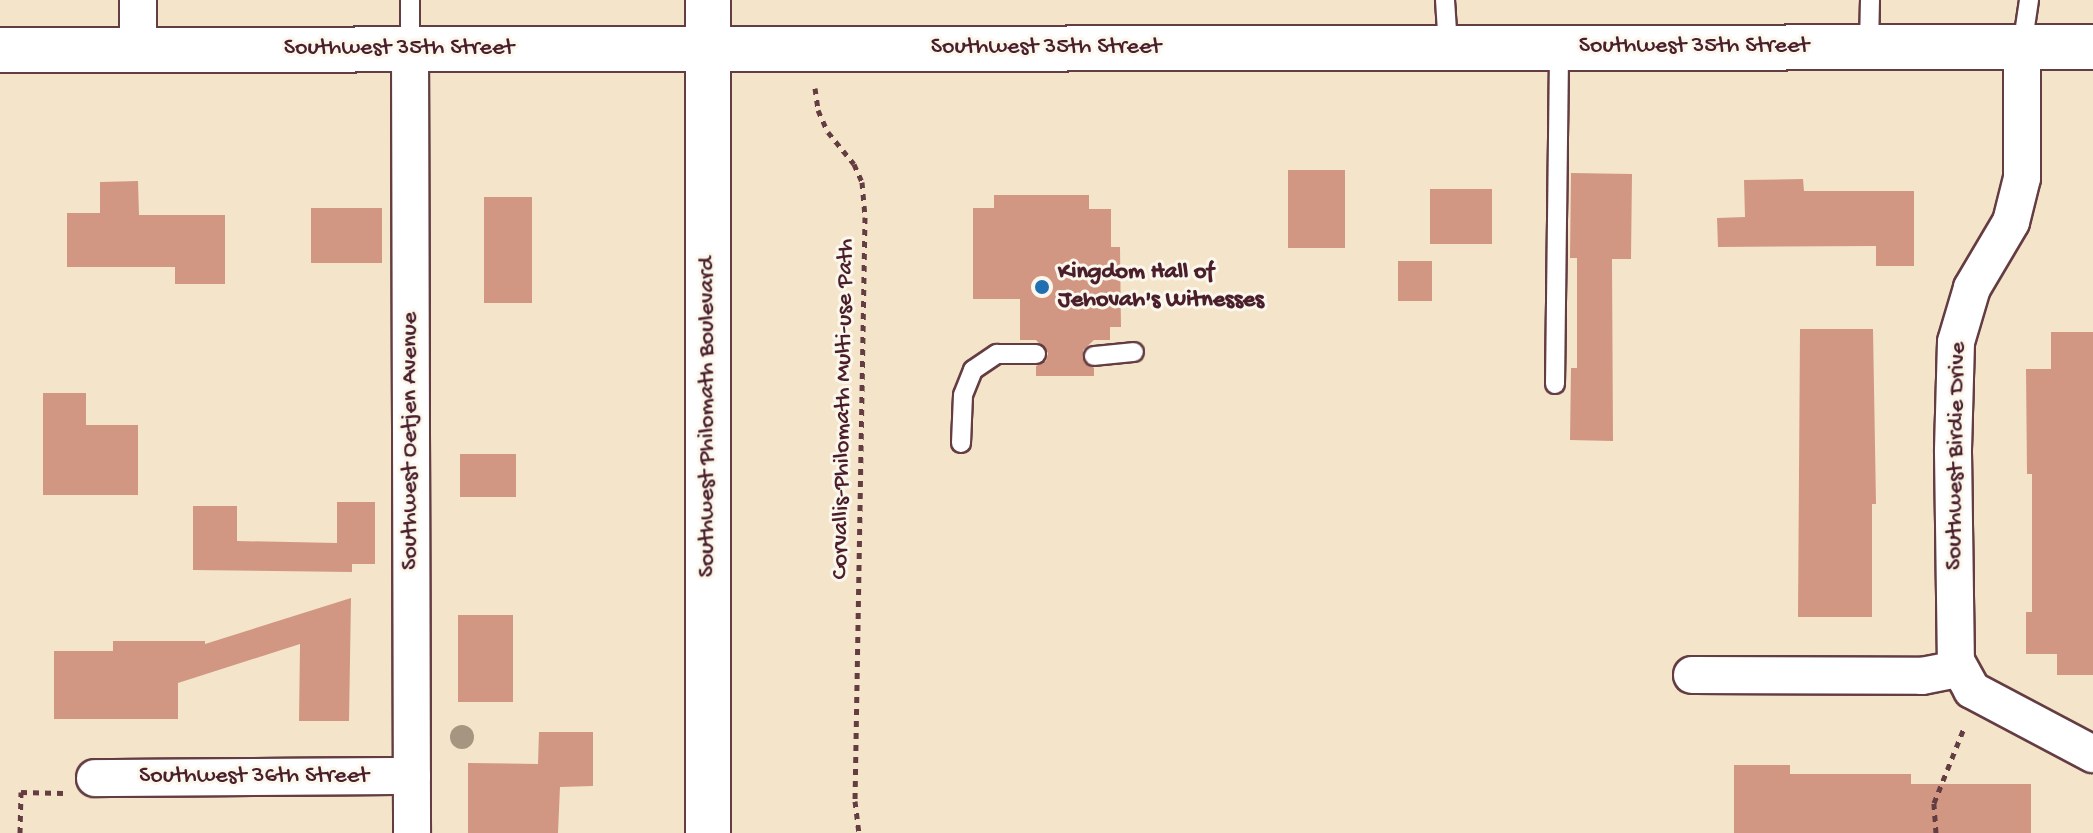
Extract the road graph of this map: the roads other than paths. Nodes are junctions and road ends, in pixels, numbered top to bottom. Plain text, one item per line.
1 (138, 0) edge
2 (410, 0) edge
3 (708, 0) edge
4 (1445, 0) edge
5 (1870, 0) edge
6 (2029, 0) edge
7 (1448, 47) junction
8 (1559, 47) junction
9 (1869, 47) junction
10 (2022, 47) junction
11 (2093, 47) edge
12 (410, 48) junction
13 (138, 49) junction
14 (708, 49) junction
15 (0, 50) edge
16 (1134, 352) dead end
17 (1036, 354) dead end
18 (1094, 356) dead end
19 (1555, 384) dead end
20 (961, 443) dead end
21 (1958, 669) junction
22 (1692, 675) dead end
23 (2093, 754) edge
24 (412, 776) junction
25 (95, 778) road end
26 (412, 833) edge
27 (708, 833) edge

1 - 13 street
2 - 12 lane
3 - 14 main road, Southwest Philomath Boulevard
4 - 7 lane
5 - 9 lane
6 - 10 lane
7 - 8 main road, Southwest 35th Street
7 - 14 main road, Southwest 35th Street
8 - 9 main road, Southwest 35th Street
8 - 19 lane
9 - 10 main road, Southwest 35th Street
10 - 11 main road, Southwest 35th Street
10 - 21 street, Southwest Birdie Drive
12 - 13 main road, Southwest 35th Street
12 - 14 main road, Southwest 35th Street
12 - 24 street, Southwest Oetjen Avenue
13 - 15 main road, Southwest 35th Street
14 - 27 main road, Southwest Philomath Boulevard
16 - 18 lane
17 - 20 lane
21 - 22 street
21 - 23 street
24 - 25 street, Southwest 36th Street
24 - 26 street, Southwest Oetjen Avenue

